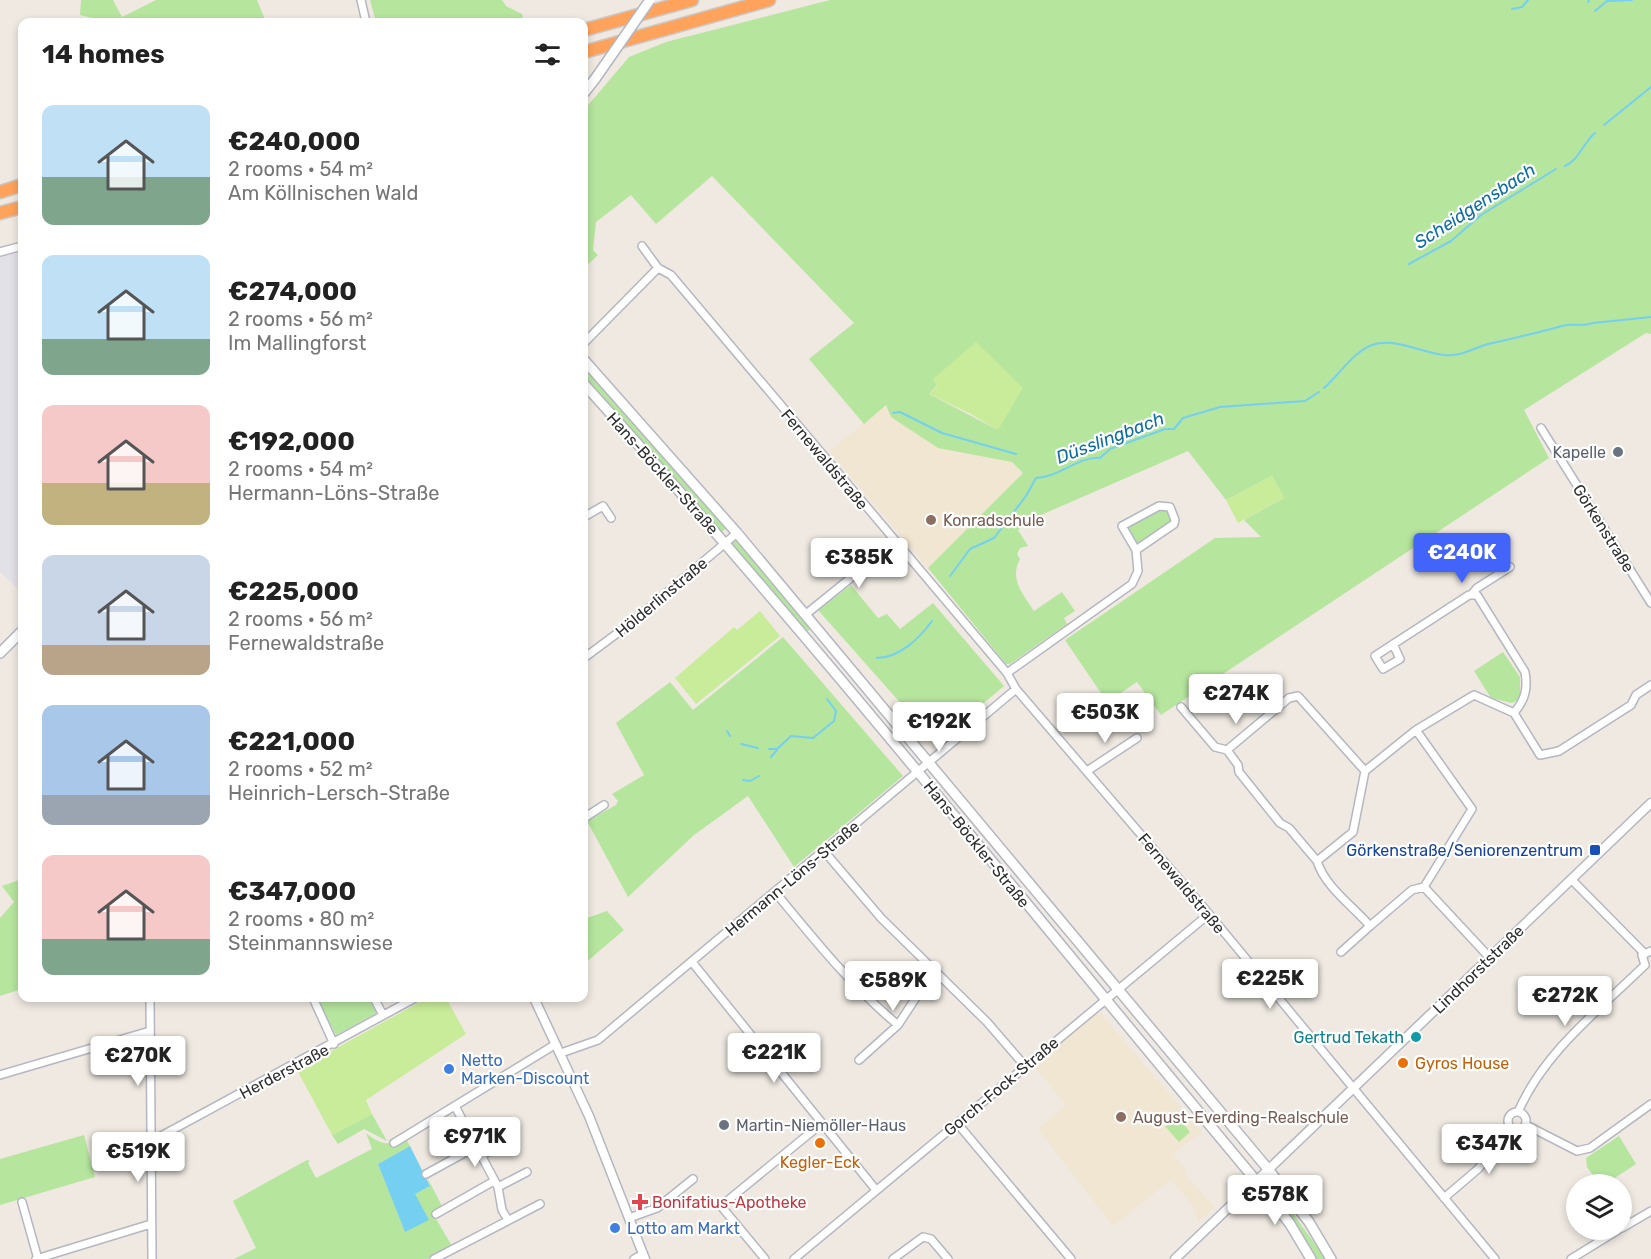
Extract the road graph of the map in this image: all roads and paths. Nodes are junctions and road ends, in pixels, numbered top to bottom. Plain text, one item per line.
1 (361, 0) edge
2 (650, 0) edge
3 (692, 0) edge
4 (769, 0) edge
5 (365, 18) edge
6 (588, 29) edge
7 (588, 51) edge
8 (588, 88) edge
9 (18, 186) edge
10 (0, 192) edge
11 (18, 208) edge
12 (0, 213) edge
13 (642, 246) dead end
14 (18, 247) edge
15 (0, 252) edge
16 (658, 268) junction
17 (588, 340) edge
18 (588, 365) edge
19 (588, 388) edge
20 (1541, 428) dead end
21 (588, 515) edge
22 (611, 518) dead end
23 (737, 533) junction
24 (895, 542) junction
25 (726, 543) junction
26 (1136, 550) junction
27 (1510, 567) dead end
28 (1472, 594) junction
29 (1650, 599) edge
30 (805, 615) junction
31 (18, 635) edge
32 (1394, 644) dead end
33 (0, 653) edge
34 (588, 655) edge
35 (1007, 673) junction
36 (1651, 685) edge
37 (1016, 689) junction
38 (1180, 707) dead end
39 (1514, 713) junction
40 (1416, 730) junction
41 (1137, 738) dead end
42 (1227, 750) junction
43 (930, 764) junction
44 (1087, 771) junction
45 (1365, 771) junction
46 (918, 773) junction
47 (1651, 803) edge
48 (604, 805) dead end
49 (588, 815) edge
50 (824, 851) junction
51 (1317, 861) junction
52 (1572, 880) junction
53 (1424, 887) junction
54 (775, 892) junction
55 (1209, 914) junction
56 (1370, 926) junction
57 (1341, 952) dead end
58 (1647, 952) edge
59 (1490, 958) junction
60 (692, 962) junction
61 (1648, 965) edge
62 (934, 970) junction
63 (1117, 990) junction
64 (1105, 999) junction
65 (150, 1002) edge
66 (315, 1002) edge
67 (376, 1002) edge
68 (408, 1002) edge
69 (536, 1002) edge
70 (383, 1015) junction
71 (898, 1025) junction
72 (150, 1031) junction
73 (334, 1044) junction
74 (556, 1044) junction
75 (561, 1053) junction
76 (859, 1060) dead end
77 (1025, 1066) junction
78 (0, 1076) edge
79 (1353, 1088) junction
80 (1651, 1104) edge
81 (456, 1108) junction
82 (1518, 1112) junction
83 (957, 1123) junction
84 (821, 1124) junction
85 (1526, 1125) junction
86 (1511, 1128) junction
87 (513, 1139) dead end
88 (150, 1142) junction
89 (394, 1143) dead end
90 (477, 1146) junction
91 (482, 1155) junction
92 (1268, 1169) junction
93 (527, 1172) dead end
94 (426, 1174) dead end
95 (693, 1179) dead end
96 (1256, 1181) junction
97 (496, 1184) junction
98 (876, 1190) junction
99 (1444, 1198) junction
100 (22, 1202) dead end
101 (540, 1204) dead end
102 (1651, 1211) edge
103 (436, 1214) dead end
104 (629, 1218) junction
105 (508, 1220) junction
106 (1632, 1222) edge
107 (151, 1224) junction
108 (1602, 1240) edge
109 (644, 1257) edge
110 (37, 1259) edge
111 (152, 1259) edge
112 (434, 1259) edge
113 (634, 1259) edge
114 (765, 1259) edge
115 (794, 1259) edge
116 (893, 1259) edge
117 (948, 1259) edge
118 (1071, 1259) edge
119 (1175, 1259) edge
120 (1311, 1259) edge
121 (1332, 1259) edge
122 (1495, 1259) edge
123 (1571, 1259) edge

1 - 5 street
2 - 8 main road, bridge
3 - 6 highway
4 - 7 highway
9 - 10 highway
11 - 12 highway
13 - 16 street, Fernewaldstraße
14 - 15 street
16 - 17 street
16 - 24 street, Fernewaldstraße
18 - 23 main road, Hans-Böckler-Straße
19 - 25 main road, Hans-Böckler-Straße
20 - 29 street, Görkenstraße
21 - 22 street
23 - 25 street, Hölderlinstraße
23 - 30 main road, Hans-Böckler-Straße
24 - 30 street
24 - 35 street, Fernewaldstraße
25 - 34 street, Hölderlinstraße
25 - 46 main road, Hans-Böckler-Straße
26 - 26 street
26 - 35 street
27 - 28 street
28 - 32 street
28 - 39 street
30 - 43 main road, Hans-Böckler-Straße
31 - 33 main road
35 - 37 street, Fernewaldstraße
36 - 39 street
37 - 43 street, Hermann-Löns-Straße
37 - 44 street, Fernewaldstraße
38 - 42 street
39 - 40 street
40 - 45 street
40 - 53 street
41 - 44 street
42 - 45 street
42 - 51 street
43 - 46 street, Hermann-Löns-Straße
43 - 63 main road, Hans-Böckler-Straße
44 - 55 street, Fernewaldstraße
45 - 51 street
46 - 50 street, Hermann-Löns-Straße
46 - 64 main road, Hans-Böckler-Straße
47 - 52 street, Lindhorststraße
48 - 49 street
50 - 54 street, Hermann-Löns-Straße
50 - 62 street
51 - 56 street
52 - 58 street
52 - 59 street, Lindhorststraße
53 - 56 street
53 - 59 street
54 - 60 street, Hermann-Löns-Straße
54 - 71 street
55 - 63 street, Gorch-Fock-Straße
55 - 79 street, Fernewaldstraße
56 - 57 street
58 - 61 street
59 - 79 street, Lindhorststraße
60 - 75 street, Hermann-Löns-Straße
60 - 84 street
61 - 82 street
62 - 71 street
62 - 77 street
63 - 64 street, Gorch-Fock-Straße
63 - 92 main road, Hans-Böckler-Straße
64 - 77 street, Gorch-Fock-Straße
64 - 96 main road, Hans-Böckler-Straße
65 - 72 street
66 - 73 street
67 - 70 street
68 - 70 street, Herderstraße
69 - 74 street
70 - 73 street, Herderstraße
71 - 76 street
72 - 78 street
72 - 88 street
73 - 88 street, Herderstraße
74 - 75 street
74 - 81 street
75 - 104 street
77 - 83 street, Gorch-Fock-Straße
79 - 92 street, Lindhorststraße
79 - 99 street, Fernewaldstraße
80 - 85 street
81 - 89 street
81 - 90 street
82 - 85 street
82 - 86 street
83 - 98 street, Gorch-Fock-Straße
83 - 118 street
84 - 98 street
84 - 114 street
85 - 86 street
86 - 99 street
87 - 91 street
88 - 107 street
90 - 91 street
90 - 94 street
91 - 97 street
92 - 96 street, Lindhorststraße
92 - 121 main road, Hans-Böckler-Straße
93 - 97 street
95 - 104 street
96 - 119 street, Lindhorststraße
96 - 120 main road, Hans-Böckler-Straße
97 - 103 street
97 - 105 street
98 - 115 street, Gorch-Fock-Straße
99 - 122 street, Fernewaldstraße
100 - 110 street
101 - 105 street
102 - 106 street
104 - 109 street
105 - 112 street
107 - 110 street
107 - 111 street
108 - 123 street
109 - 113 street
116 - 117 street

